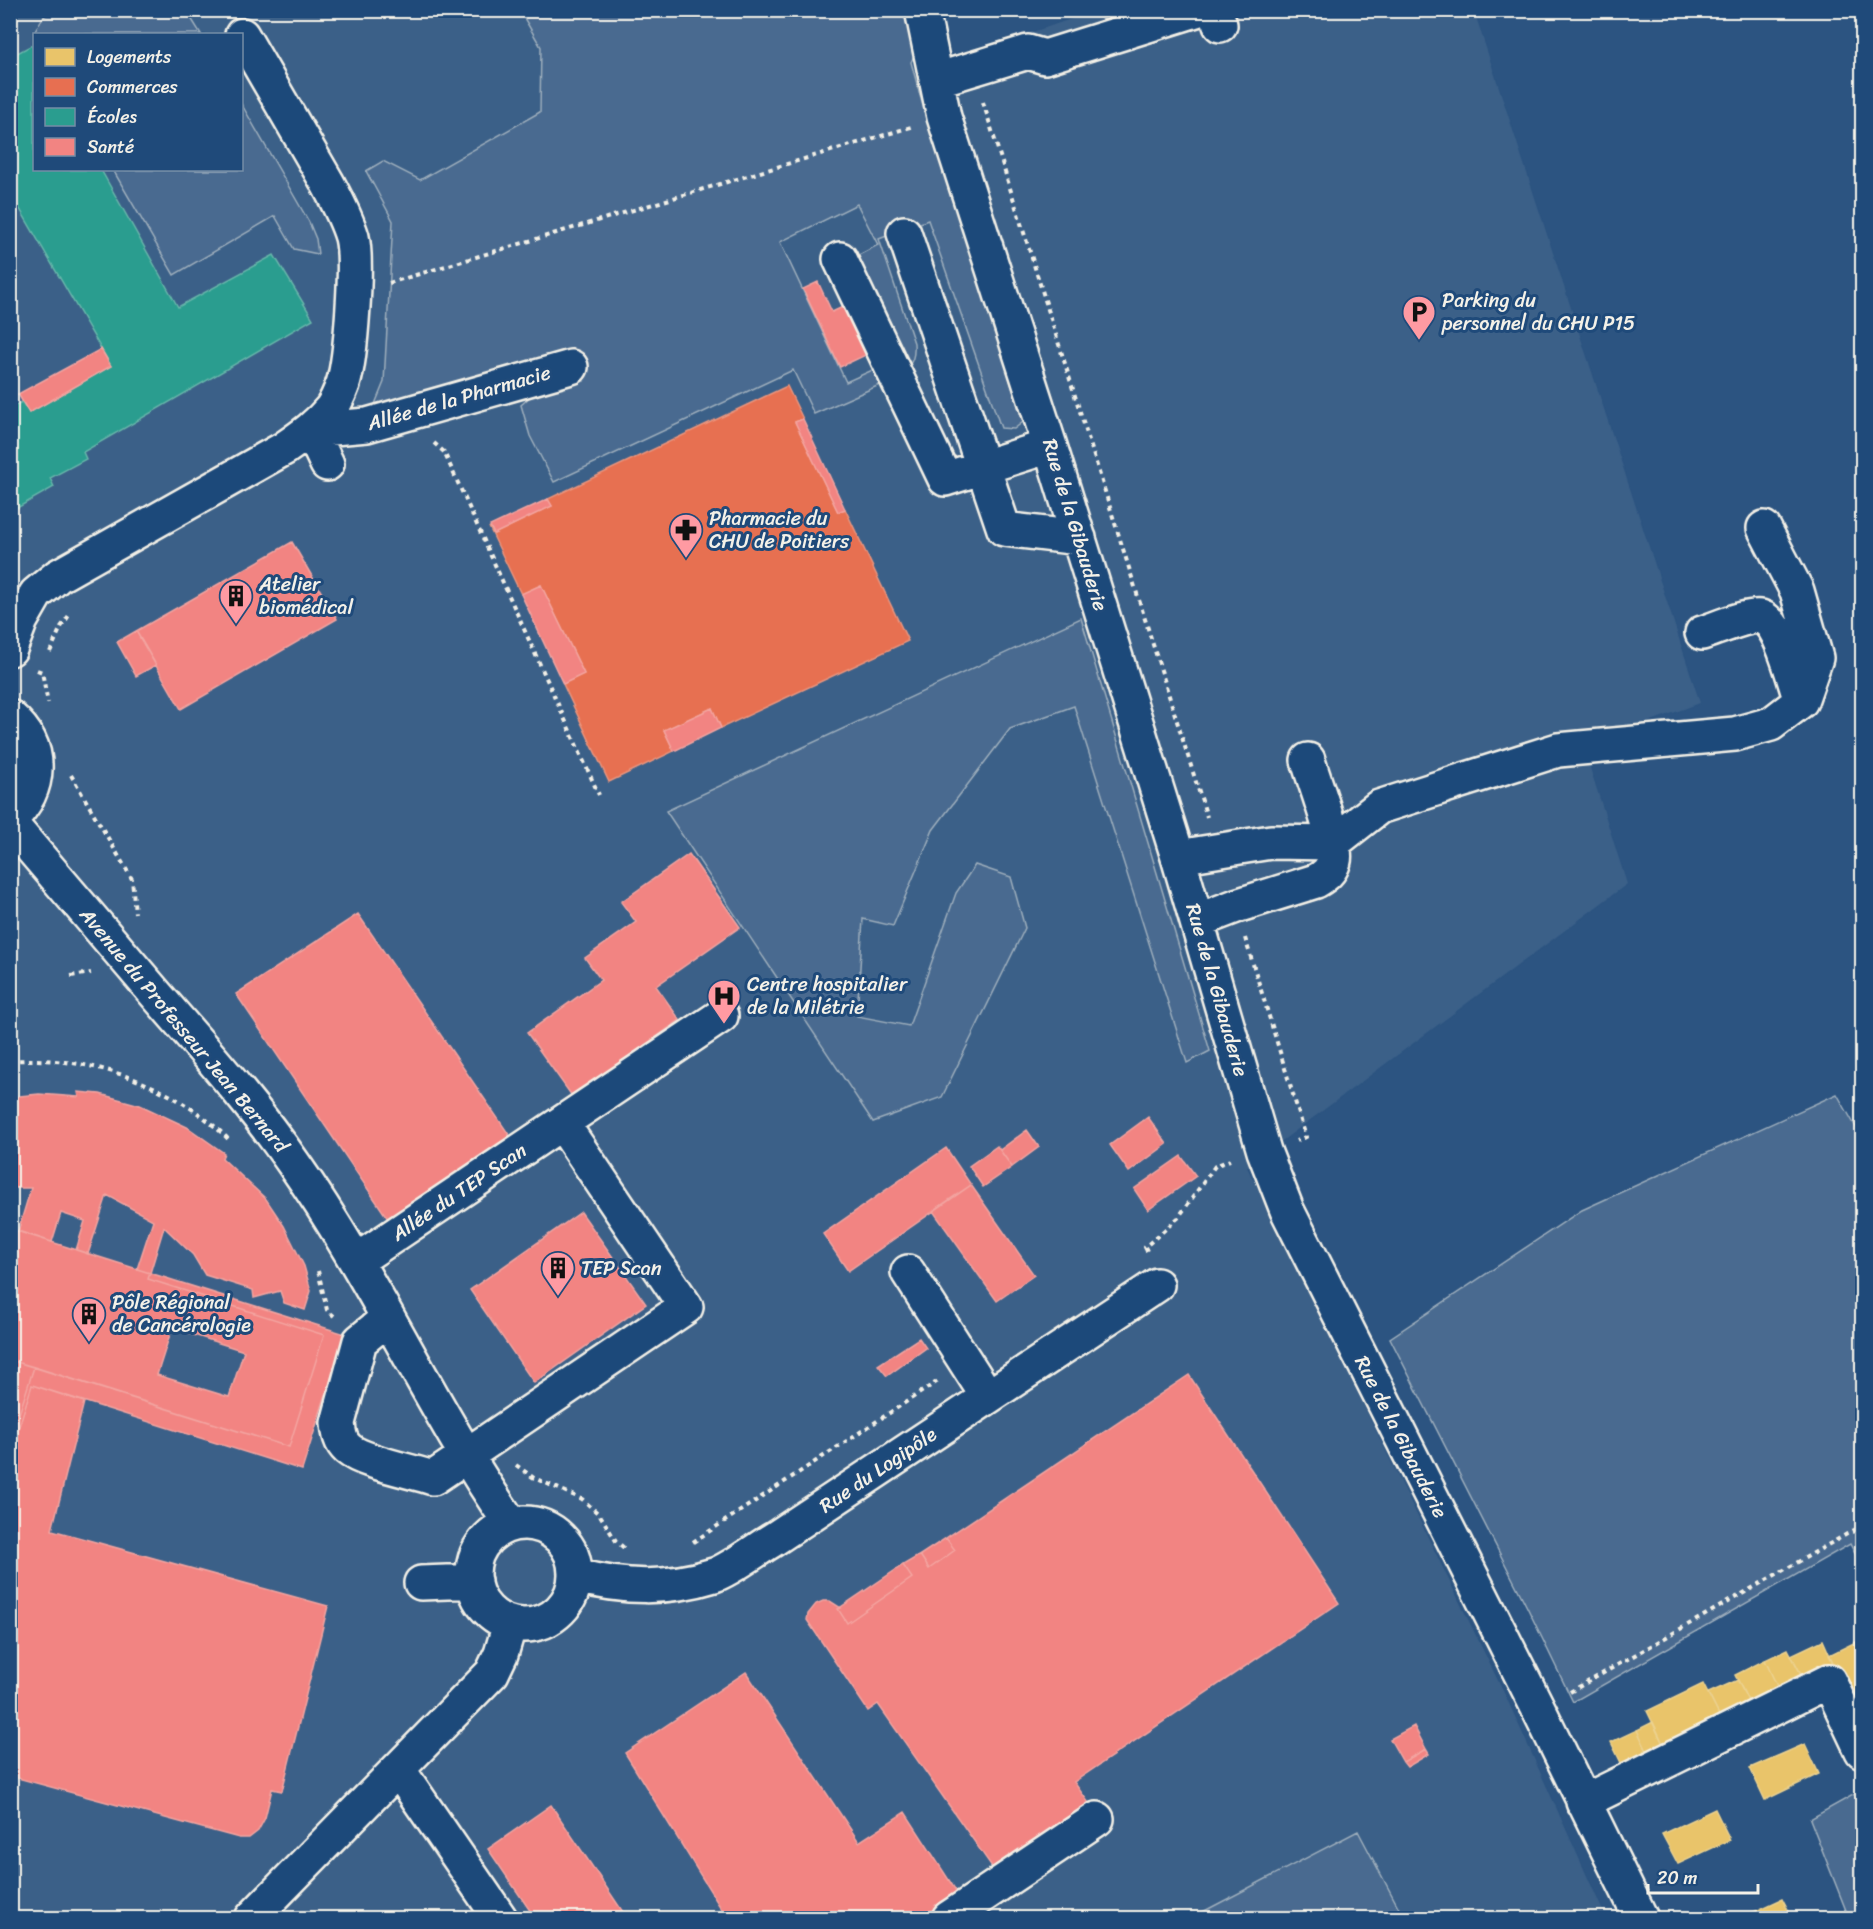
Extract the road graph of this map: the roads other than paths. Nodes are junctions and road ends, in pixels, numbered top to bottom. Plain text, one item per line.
1 (227, 10) edge
2 (922, 10) edge
3 (1211, 15) edge
4 (240, 33) edge
5 (243, 38) edge
6 (936, 80) junction
7 (904, 233) dead end
8 (840, 259) dead end
9 (571, 366) dead end
10 (311, 430) junction
11 (1050, 446) junction
12 (327, 464) dead end
13 (984, 467) junction
14 (1764, 528) dead end
15 (1079, 538) junction
16 (1702, 633) dead end
17 (10, 649) edge
18 (1801, 701) junction
19 (10, 717) edge
20 (1308, 760) dead end
21 (10, 821) edge
22 (1333, 843) junction
23 (1178, 857) junction
24 (1197, 921) junction
25 (721, 1016) dead end
26 (568, 1133) junction
27 (356, 1262) junction
28 (908, 1272) dead end
29 (1157, 1285) dead end
30 (388, 1318) junction
31 (988, 1397) junction
32 (467, 1454) junction
33 (512, 1524) junction
34 (576, 1576) junction
35 (474, 1581) junction
36 (421, 1583) dead end
37 (510, 1624) junction
38 (1863, 1751) edge
39 (398, 1769) junction
40 (1583, 1802) junction
41 (1097, 1819) dead end
42 (252, 1918) edge
43 (500, 1918) edge
44 (949, 1918) edge
45 (1641, 1918) edge

1 - 4 street
2 - 6 street, Rue de la Gibauderie
3 - 6 street
5 - 10 street
6 - 11 street, Rue de la Gibauderie
7 - 13 street
8 - 13 street
9 - 10 street, Allée de la Pharmacie
10 - 12 street
10 - 17 street
11 - 13 street
11 - 15 street, Rue de la Gibauderie
13 - 15 street
14 - 18 street
15 - 23 street, Rue de la Gibauderie
16 - 18 street
18 - 22 street
19 - 21 street
20 - 22 street
21 - 27 street, Avenue du Professeur Jean Bernard
22 - 23 street
22 - 24 street
23 - 24 street, Rue de la Gibauderie
24 - 40 street, Rue de la Gibauderie
25 - 26 street, Allée du TEP Scan
26 - 27 street, Allée du TEP Scan
26 - 32 street
27 - 30 street, Avenue du Professeur Jean Bernard
28 - 31 street
29 - 31 street, Rue du Logipôle
30 - 32 street, Avenue du Professeur Jean Bernard
30 - 32 street
31 - 34 street, Rue du Logipôle
32 - 33 street, Avenue du Professeur Jean Bernard
33 - 34 street
33 - 35 street
34 - 37 street
35 - 36 street
35 - 37 street
37 - 39 street
38 - 40 street
39 - 42 street
39 - 43 street
40 - 45 street, Rue de la Gibauderie
41 - 44 street

